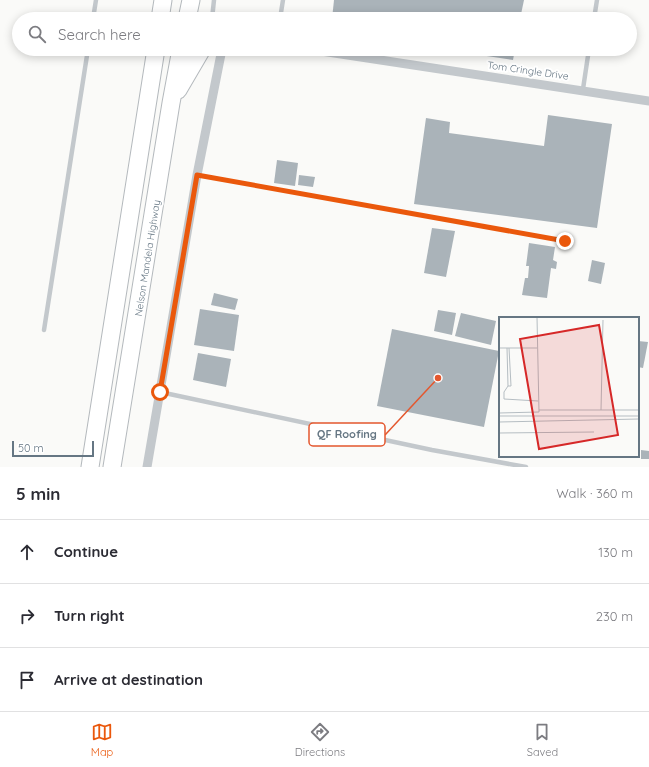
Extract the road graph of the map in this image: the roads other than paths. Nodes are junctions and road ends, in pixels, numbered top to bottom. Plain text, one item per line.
1 (96, 0) edge
2 (163, 0) edge
3 (191, 0) edge
4 (214, 0) edge
5 (283, 0) edge
6 (597, 0) edge
7 (94, 12) edge
8 (161, 12) edge
9 (188, 12) edge
10 (213, 12) edge
11 (281, 12) edge
12 (595, 12) edge
13 (87, 56) edge
14 (155, 56) edge
15 (181, 56) edge
16 (198, 56) edge
17 (221, 56) edge
18 (356, 56) edge
19 (588, 56) edge
20 (582, 89) junction
21 (649, 101) edge
22 (171, 103) junction
23 (44, 330) dead end
24 (160, 392) junction
25 (90, 467) edge
26 (112, 467) edge
27 (147, 467) edge
28 (526, 467) edge

1 - 7 lane
2 - 8 highway
3 - 9 highway
4 - 10 lane
5 - 11 lane
6 - 12 lane
13 - 23 lane
14 - 25 highway
15 - 22 highway, Nelson Mandela Highway
16 - 22 highway
17 - 24 street
18 - 20 street, Tom Cringle Drive
19 - 20 lane
20 - 21 street, Tom Cringle Drive
22 - 26 highway, Nelson Mandela Highway
24 - 27 street
24 - 28 lane

